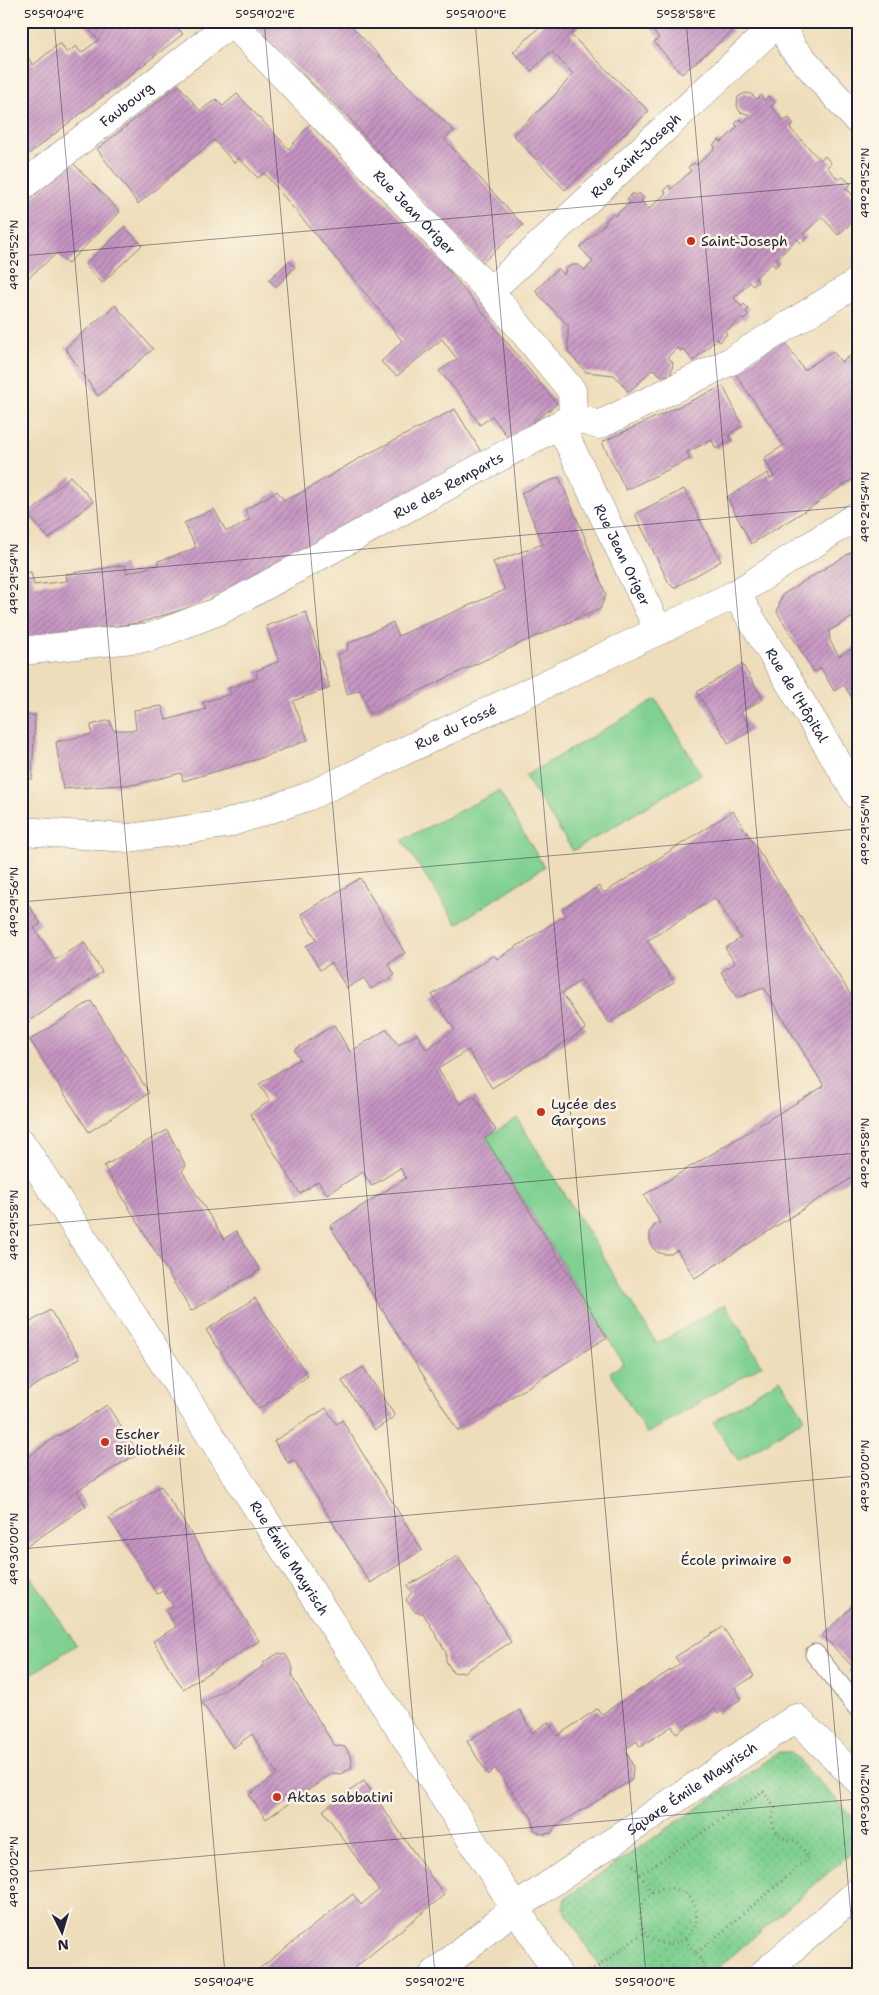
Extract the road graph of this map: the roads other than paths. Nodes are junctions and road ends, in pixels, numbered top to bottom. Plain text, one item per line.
1 (781, 21) edge
2 (231, 22) edge
3 (858, 121) edge
4 (21, 187) edge
5 (858, 282) edge
6 (490, 291) junction
7 (566, 421) junction
8 (858, 515) edge
9 (736, 594) junction
10 (658, 631) junction
11 (21, 652) edge
12 (858, 796) edge
13 (21, 831) edge
14 (21, 1142) edge
15 (815, 1654) dead end
16 (858, 1708) edge
17 (858, 1780) edge
18 (858, 1892) edge
19 (516, 1907) junction
20 (434, 1974) edge
21 (558, 1974) edge
22 (763, 1974) edge

1 - 3 street
1 - 6 street, Rue Saint-Joseph
2 - 4 street, Faubourg
2 - 6 street, Rue Jean Origer
5 - 7 street
6 - 7 street, Rue Jean Origer
7 - 10 street, Rue Jean Origer
7 - 11 street, Rue des Remparts
8 - 9 street, Rue du Fossé
9 - 10 street, Rue du Fossé
9 - 12 street, Rue de l'Hôpital
10 - 13 street, Rue du Fossé
14 - 19 street, Rue Émile Mayrisch
15 - 16 lane
17 - 19 street, Square Émile Mayrisch
18 - 22 street
19 - 20 street
19 - 21 street, Rue Émile Mayrisch

